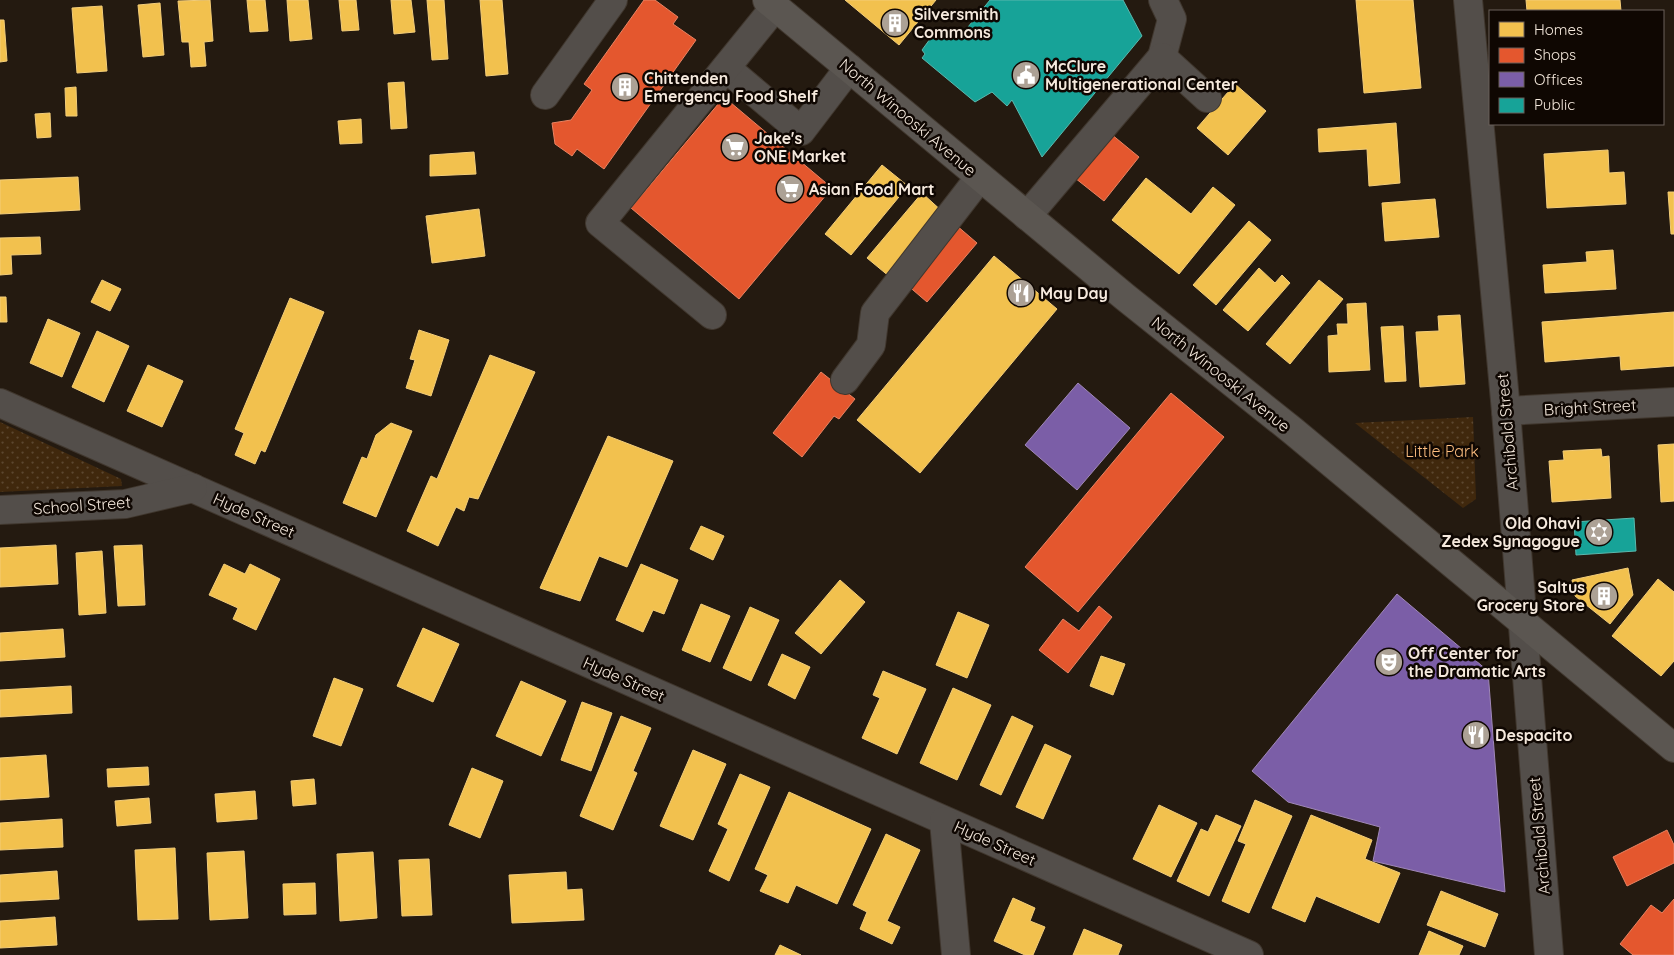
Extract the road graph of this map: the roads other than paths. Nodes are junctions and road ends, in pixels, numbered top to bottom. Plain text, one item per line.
1 (613, 0) edge
2 (1163, 0) edge
3 (1468, 0) edge
4 (771, 4) edge
5 (1162, 57) junction
6 (726, 68) junction
7 (849, 68) junction
8 (545, 95) dead end
9 (1207, 98) dead end
10 (980, 177) junction
11 (1027, 216) junction
12 (712, 315) dead end
13 (845, 380) dead end
14 (1674, 402) edge
15 (0, 403) edge
16 (1506, 411) junction
17 (193, 488) junction
18 (0, 510) edge
19 (1522, 621) junction
20 (1674, 748) edge
21 (944, 821) junction
22 (956, 955) edge
23 (1249, 955) edge
24 (1549, 955) edge

1 - 8 street
2 - 5 street
3 - 16 street, Archibald Street
4 - 6 street
4 - 7 main road, North Winooski Avenue
5 - 9 street
5 - 11 street
6 - 7 street
6 - 12 street
7 - 10 main road, North Winooski Avenue
10 - 11 main road, North Winooski Avenue
10 - 13 street
11 - 19 main road, North Winooski Avenue
14 - 16 street, Bright Street
15 - 17 street, Hyde Street
16 - 19 street, Archibald Street
17 - 18 street, School Street
17 - 21 street, Hyde Street
19 - 20 main road, North Winooski Avenue
19 - 24 street, Archibald Street
21 - 22 street
21 - 23 street, Hyde Street

